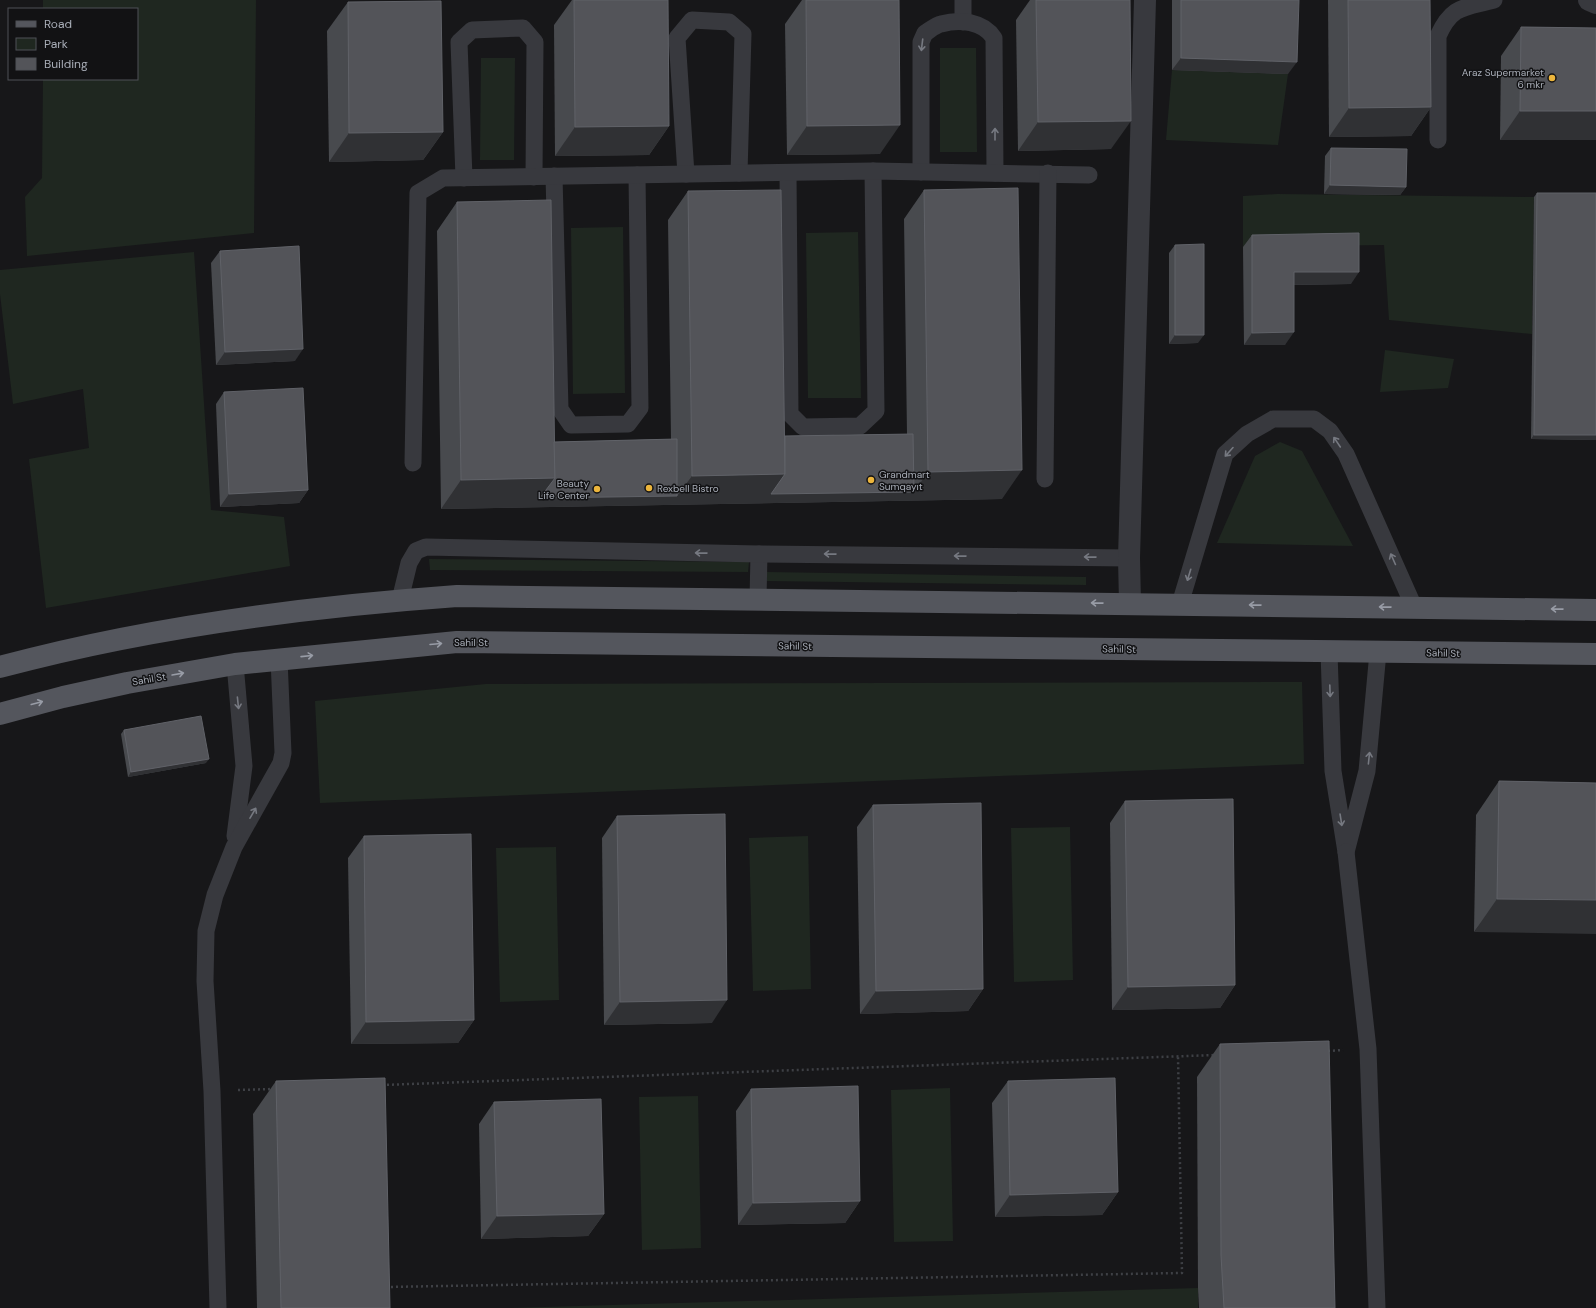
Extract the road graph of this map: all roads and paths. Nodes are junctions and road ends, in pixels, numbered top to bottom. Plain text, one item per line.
1 (963, 0) edge
2 (1145, 0) edge
3 (1494, 0) edge
4 (1589, 0) edge
5 (1596, 3) edge
6 (963, 22) junction
7 (1438, 140) dead end
8 (872, 171) junction
9 (921, 172) junction
10 (739, 173) junction
11 (788, 173) junction
12 (995, 173) junction
13 (1048, 173) junction
14 (686, 174) junction
15 (637, 175) junction
16 (1088, 175) edge
17 (554, 176) junction
18 (534, 177) junction
19 (464, 178) junction
20 (413, 464) dead end
21 (1045, 479) dead end
22 (759, 554) junction
23 (1130, 558) junction
24 (758, 599) junction
25 (400, 600) junction
26 (1130, 603) junction
27 (1180, 604) junction
28 (1414, 608) junction
29 (1596, 610) edge
30 (1329, 652) junction
31 (1378, 652) junction
32 (1596, 654) edge
33 (279, 659) junction
34 (235, 664) junction
35 (0, 668) edge
36 (0, 714) edge
37 (234, 846) junction
38 (1346, 852) junction
39 (1368, 1049) junction
40 (1320, 1051) edge
41 (1218, 1054) dead end
42 (1178, 1056) junction
43 (374, 1085) edge
44 (274, 1089) dead end
45 (212, 1091) junction
46 (383, 1287) edge
47 (218, 1308) edge
48 (1377, 1308) edge

1 - 6 lane
2 - 23 street
3 - 7 lane
4 - 5 street
6 -> 9 lane
12 -> 6 lane
8 - 9 lane
8 - 11 lane
8 - 11 lane
9 - 12 lane
10 - 11 lane
10 - 14 lane
10 - 14 lane
12 - 13 lane
13 - 16 lane
13 - 21 lane
14 - 15 lane
15 - 17 lane
15 - 17 lane
17 - 18 lane
18 - 19 lane
18 - 19 lane
19 - 20 lane
23 -> 22 lane
22 - 24 lane
22 -> 25 lane
23 - 26 street
24 - 25 main road
26 -> 24 main road
25 - 35 main road
26 - 27 main road
28 -> 27 main road
28 -> 27 lane
29 -> 28 main road
30 - 31 main road, Sahil St
33 -> 30 main road, Sahil St
30 -> 38 lane
31 - 32 main road, Sahil St
38 -> 31 lane
33 - 34 main road, Sahil St
37 -> 33 lane
36 -> 34 main road, Sahil St
34 -> 37 lane
37 - 45 lane
38 - 39 lane
39 - 40 path
39 - 48 lane
41 - 42 path
42 - 43 path
42 - 46 path
44 - 45 path
45 - 47 lane

